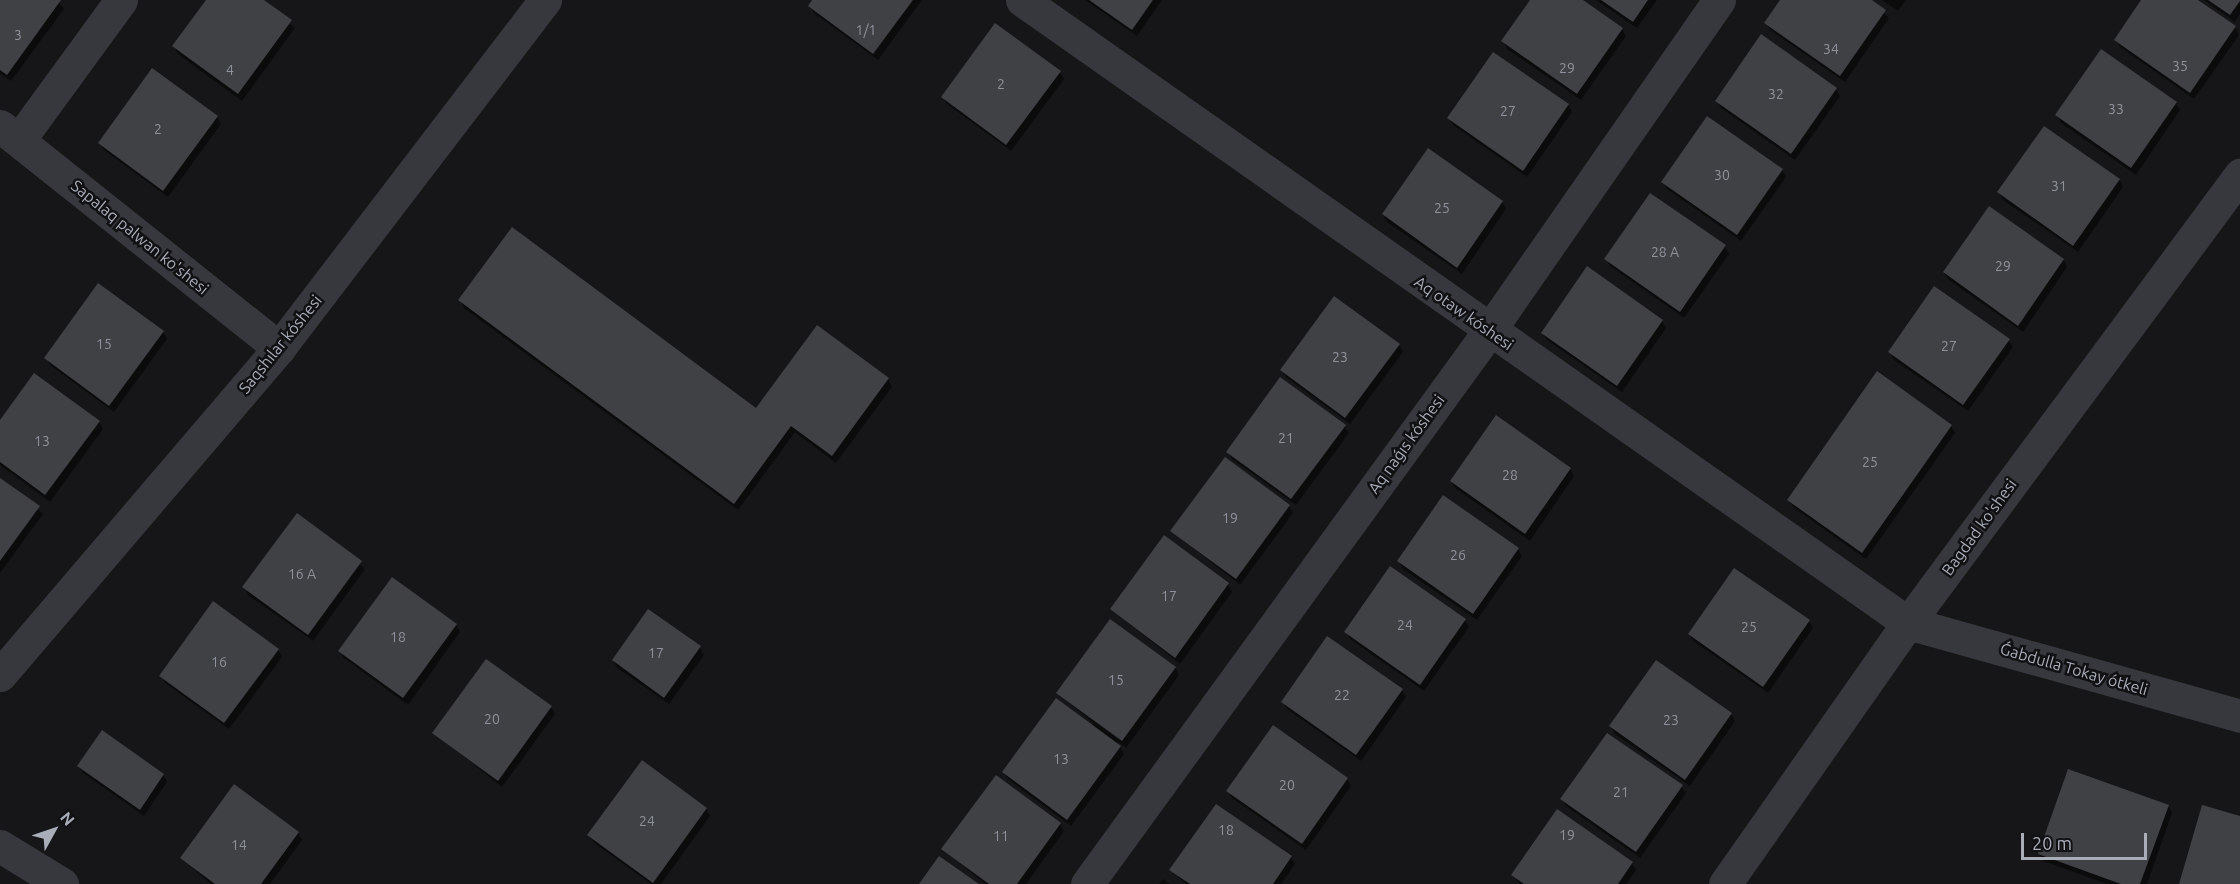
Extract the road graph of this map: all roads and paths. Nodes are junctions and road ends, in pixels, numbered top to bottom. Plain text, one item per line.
1 (121, 0) edge
2 (545, 0) edge
3 (1022, 0) edge
4 (1719, 0) edge
5 (9, 133) edge
6 (2240, 175) edge
7 (1488, 331) junction
8 (279, 348) junction
9 (1908, 623) junction
10 (0, 675) edge
11 (2240, 716) edge
12 (0, 846) edge
13 (62, 884) edge
14 (1087, 884) edge
15 (1725, 884) edge

1 - 5 street
2 - 8 street, Saqshılar kóshesi
3 - 7 street, Aq otaw kóshesi
4 - 7 street, Aq naǵıs kóshesi
5 - 8 street, Sapalaq palwan ko'shesi
6 - 9 street, Bagdad ko'shesi
7 - 9 street, Aq otaw kóshesi
7 - 14 street, Aq naǵıs kóshesi
8 - 10 street, Saqshılar kóshesi
9 - 11 street, Ǵabdulla Tokay ótkeli
9 - 15 street, Bagdad ko'shesi
12 - 13 street

